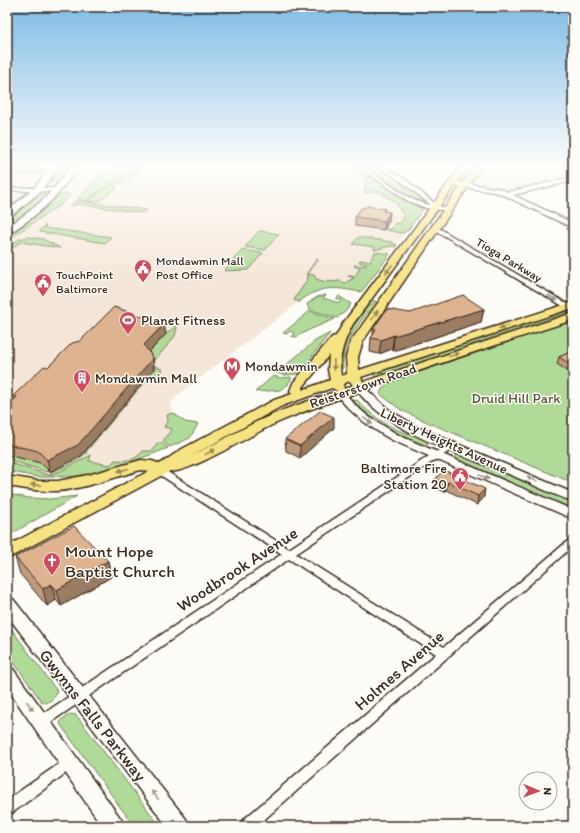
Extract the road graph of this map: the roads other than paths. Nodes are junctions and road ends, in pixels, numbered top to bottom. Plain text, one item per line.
1 (20, 204) edge
2 (43, 204) edge
3 (420, 204) edge
4 (432, 204) edge
5 (451, 204) edge
6 (528, 204) edge
7 (435, 206) junction
8 (448, 209) junction
9 (7, 215) edge
10 (573, 226) edge
11 (435, 228) junction
12 (7, 231) edge
13 (572, 309) edge
14 (348, 324) junction
15 (353, 376) junction
16 (338, 388) junction
17 (360, 388) junction
18 (298, 395) junction
19 (452, 446) junction
20 (435, 456) junction
21 (160, 471) junction
22 (7, 481) edge
23 (573, 497) edge
24 (573, 515) edge
25 (573, 541) edge
26 (7, 553) edge
27 (289, 554) junction
28 (7, 603) edge
29 (444, 653) junction
30 (7, 674) edge
31 (78, 697) junction
32 (41, 722) junction
33 (70, 763) junction
34 (7, 808) edge
35 (114, 826) edge
36 (179, 826) edge
37 (247, 826) edge

1 - 9 main road
2 - 12 main road
3 - 7 street
4 - 7 street
5 - 8 main road, Liberty Heights Avenue
6 - 10 street
7 - 8 street
7 -> 14 main road
8 - 11 main road, Liberty Heights Avenue
11 -> 13 street, Tioga Parkway
15 -> 11 main road, Liberty Heights Avenue
13 -> 15 main road, Reisterstown Road
17 -> 13 main road, Reisterstown Road
14 -> 16 main road
14 - 18 main road
15 - 16 main road, Reisterstown Road
15 - 17 main road, Liberty Heights Avenue
16 - 17 main road, Reisterstown Road
16 - 18 main road, Reisterstown Road
16 -> 20 street, Liberty Heights Avenue
21 -> 16 main road, Reisterstown Road
17 - 19 street, Liberty Heights Avenue
18 - 21 main road, Reisterstown Road
19 - 20 street, Woodbrook Avenue
23 -> 19 street, Liberty Heights Avenue
20 -> 24 street, Liberty Heights Avenue
20 - 27 street, Woodbrook Avenue
21 -> 22 main road
21 - 26 main road, Reisterstown Road
21 - 27 street
25 - 29 street, Holmes Avenue
27 - 29 street
27 - 31 street, Woodbrook Avenue
28 - 31 main road, Gwynns Falls Parkway
29 - 37 street, Holmes Avenue
30 -> 32 main road
31 - 32 street, Woodbrook Avenue
36 -> 31 main road, Gwynns Falls Parkway
32 - 33 main road
33 - 34 street
33 - 35 main road

